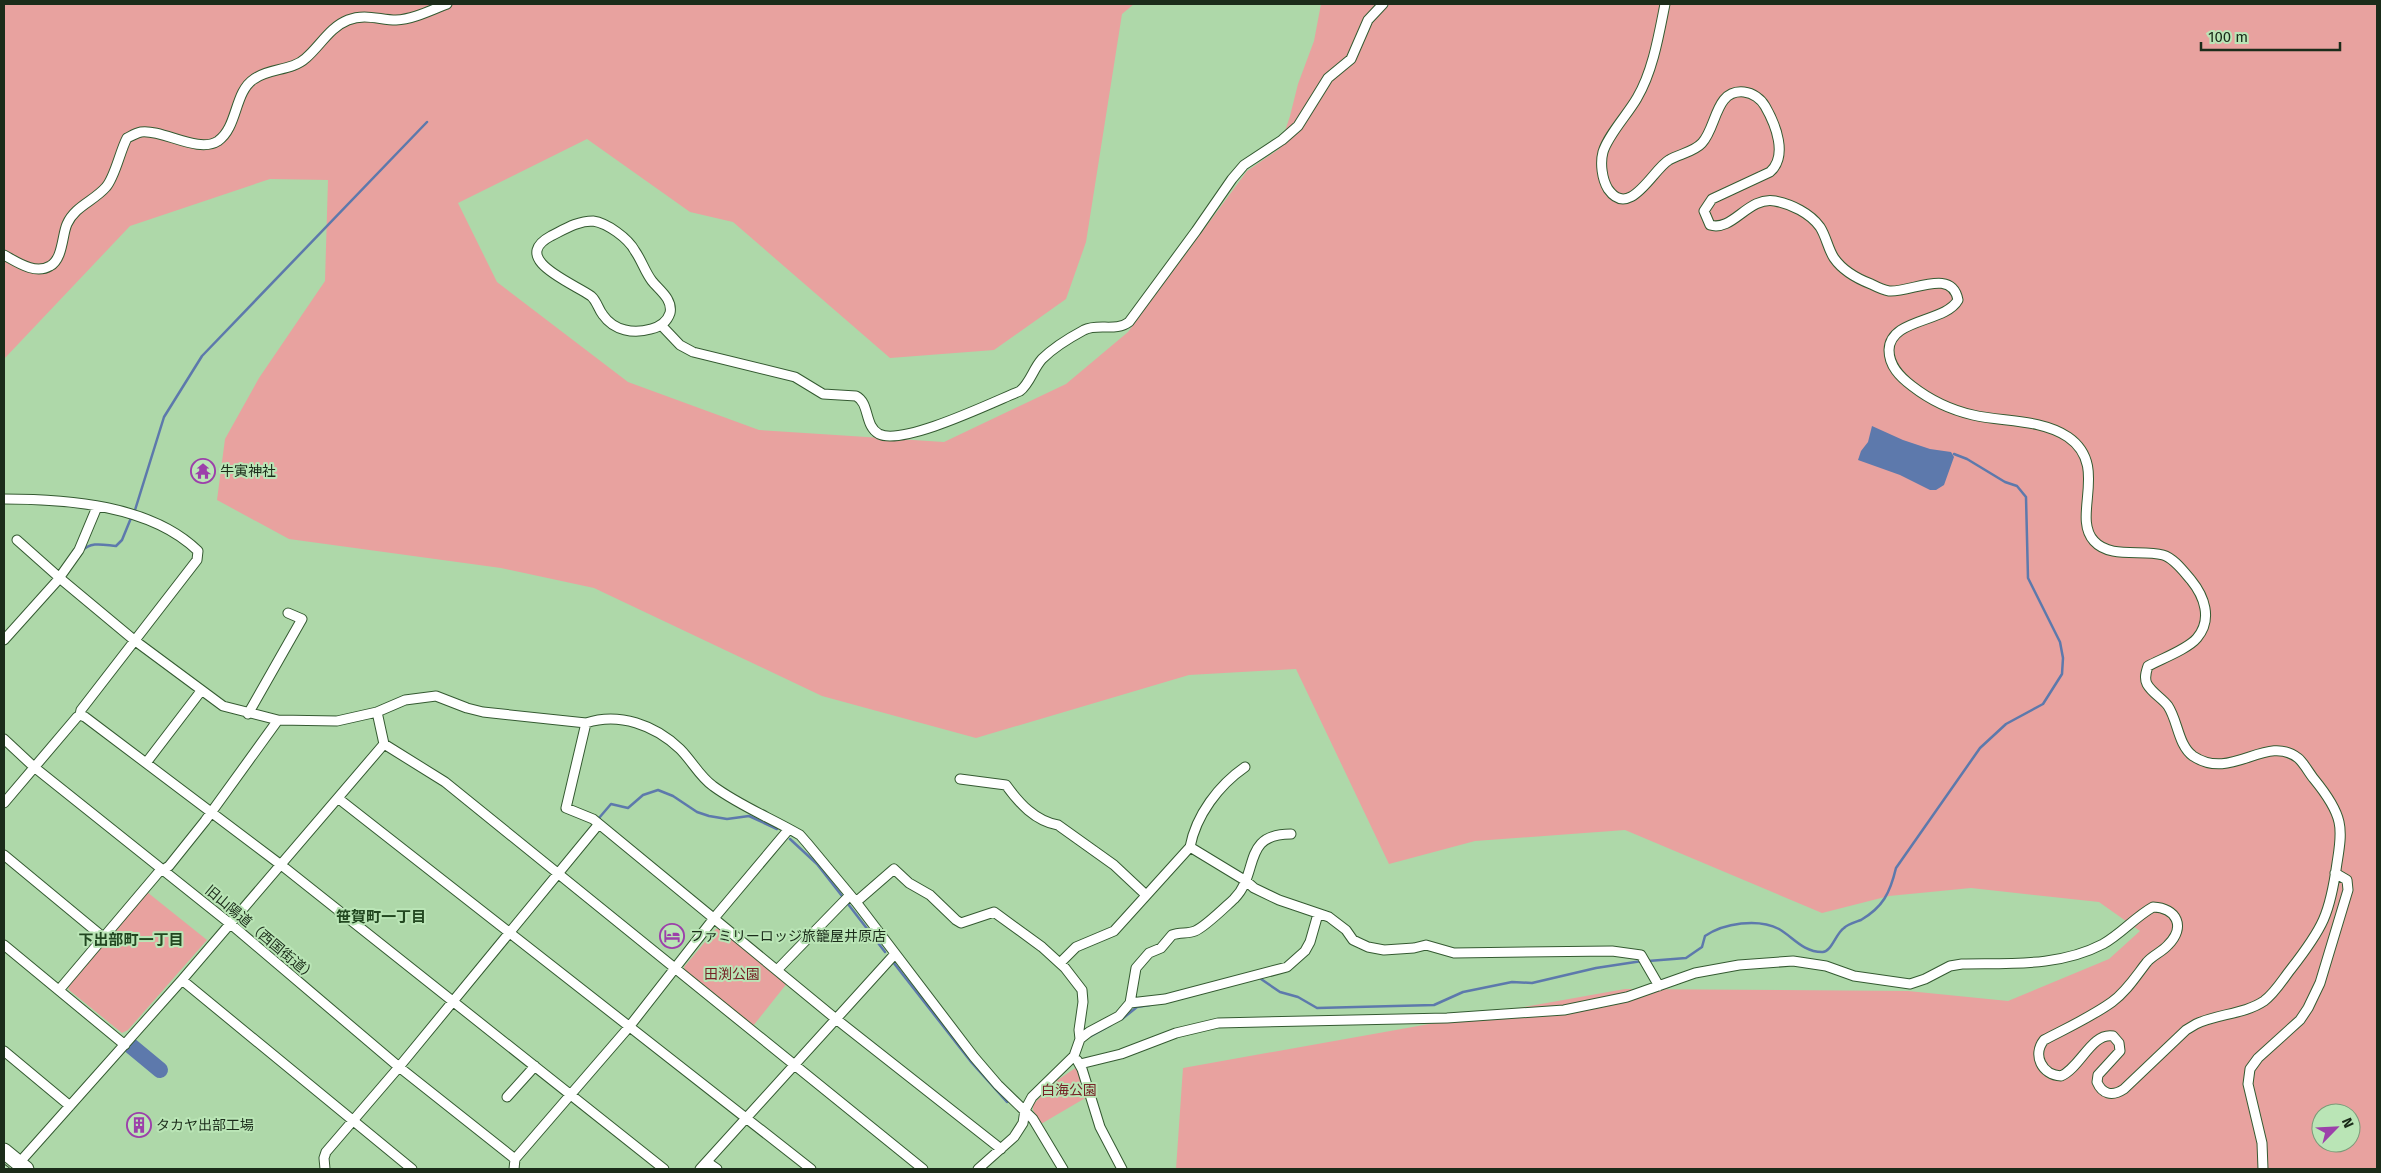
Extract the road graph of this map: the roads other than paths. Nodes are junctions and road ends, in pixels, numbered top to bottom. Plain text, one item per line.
1 (447, 4) edge
2 (1383, 4) edge
3 (1665, 4) edge
4 (4, 255) edge
5 (661, 325) junction
6 (4, 499) edge
7 (97, 507) junction
8 (17, 540) dead end
9 (59, 577) junction
10 (288, 613) dead end
11 (4, 640) edge
12 (134, 640) junction
13 (201, 691) junction
14 (377, 712) junction
15 (248, 714) junction
16 (80, 715) junction
17 (278, 720) junction
18 (586, 723) junction
19 (4, 739) edge
20 (384, 744) junction
21 (146, 763) junction
22 (34, 766) junction
23 (1245, 767) dead end
24 (960, 779) dead end
25 (339, 799) junction
26 (4, 803) edge
27 (211, 812) junction
28 (598, 825) junction
29 (788, 828) junction
30 (1291, 834) dead end
31 (1190, 847) junction
32 (4, 855) edge
33 (282, 865) junction
34 (163, 870) junction
35 (2335, 873) junction
36 (558, 874) junction
37 (1246, 881) junction
38 (1146, 895) junction
39 (853, 899) junction
40 (1318, 914) junction
41 (715, 917) junction
42 (229, 924) junction
43 (509, 933) junction
44 (103, 936) junction
45 (4, 947) edge
46 (894, 954) junction
47 (1060, 963) junction
48 (675, 969) junction
49 (778, 969) junction
50 (182, 980) junction
51 (1659, 986) junction
52 (59, 990) junction
53 (454, 1000) junction
54 (1130, 1003) junction
55 (836, 1019) junction
56 (629, 1027) junction
57 (1080, 1039) junction
58 (125, 1045) junction
59 (4, 1051) edge
60 (1074, 1056) junction
61 (1080, 1064) junction
62 (535, 1066) junction
63 (793, 1066) junction
64 (399, 1068) junction
65 (571, 1095) junction
66 (507, 1097) dead end
67 (70, 1106) junction
68 (1025, 1110) junction
69 (746, 1119) junction
70 (353, 1121) junction
71 (1001, 1150) junction
72 (4, 1151) edge
73 (515, 1159) junction
74 (707, 1162) junction
75 (23, 1166) edge
76 (325, 1169) edge
77 (412, 1169) edge
78 (514, 1169) edge
79 (664, 1169) edge
80 (700, 1169) edge
81 (717, 1169) edge
82 (810, 1169) edge
83 (923, 1169) edge
84 (978, 1169) edge
85 (1063, 1169) edge
86 (1122, 1169) edge
87 (2263, 1169) edge

1 - 4 street
2 - 5 street
3 - 35 street
5 - 5 street
6 - 7 street
7 - 9 street
7 - 12 street
8 - 9 street
9 - 11 street
9 - 12 street
10 - 15 street
12 - 13 street
12 - 16 street
13 - 15 street
13 - 21 street
14 - 17 street
14 - 18 street
14 - 20 street
15 - 17 street
16 - 21 street
16 - 22 street
17 - 27 street
18 - 28 street
18 - 29 street
19 - 22 street, 旧山陽道（西国街道）
20 - 25 street
20 - 36 street
21 - 27 street
22 - 26 street
22 - 34 street, 旧山陽道（西国街道）
23 - 31 street
24 - 38 street
25 - 33 street
25 - 43 street
27 - 33 street
27 - 34 street
28 - 36 street
28 - 41 street
29 - 39 street
29 - 41 street
30 - 37 street
31 - 37 street
31 - 38 street
32 - 44 street
33 - 42 street
33 - 53 street
34 - 42 street, 旧山陽道（西国街道）
34 - 44 street
35 - 51 street
35 - 87 street
36 - 43 street
36 - 48 street
37 - 40 street
37 - 54 street
38 - 47 street
39 - 46 street
39 - 47 street
39 - 49 street
40 - 51 street
40 - 54 street
41 - 48 street
41 - 49 street
42 - 50 street
42 - 64 street, 旧山陽道（西国街道）
43 - 53 street
43 - 56 street
44 - 52 street
45 - 52 street
46 - 55 street
46 - 68 street
47 - 57 street
48 - 56 street
48 - 63 street
49 - 55 street
50 - 58 street
50 - 70 street
51 - 61 street
52 - 58 street
53 - 62 street
53 - 64 street
54 - 57 street
55 - 63 street
55 - 71 street
56 - 65 street
56 - 69 street
57 - 60 street
58 - 67 street
59 - 67 street
60 - 61 street
60 - 68 street
61 - 86 street
62 - 65 street
62 - 66 street
63 - 69 street
63 - 83 street
64 - 70 street
64 - 73 street, 旧山陽道（西国街道）
65 - 73 street
65 - 79 street
67 - 75 street
68 - 71 street
68 - 85 street
69 - 74 street
69 - 82 street
70 - 76 street
70 - 77 street
71 - 84 street
72 - 75 highway
73 - 78 street
74 - 80 street
74 - 81 street

